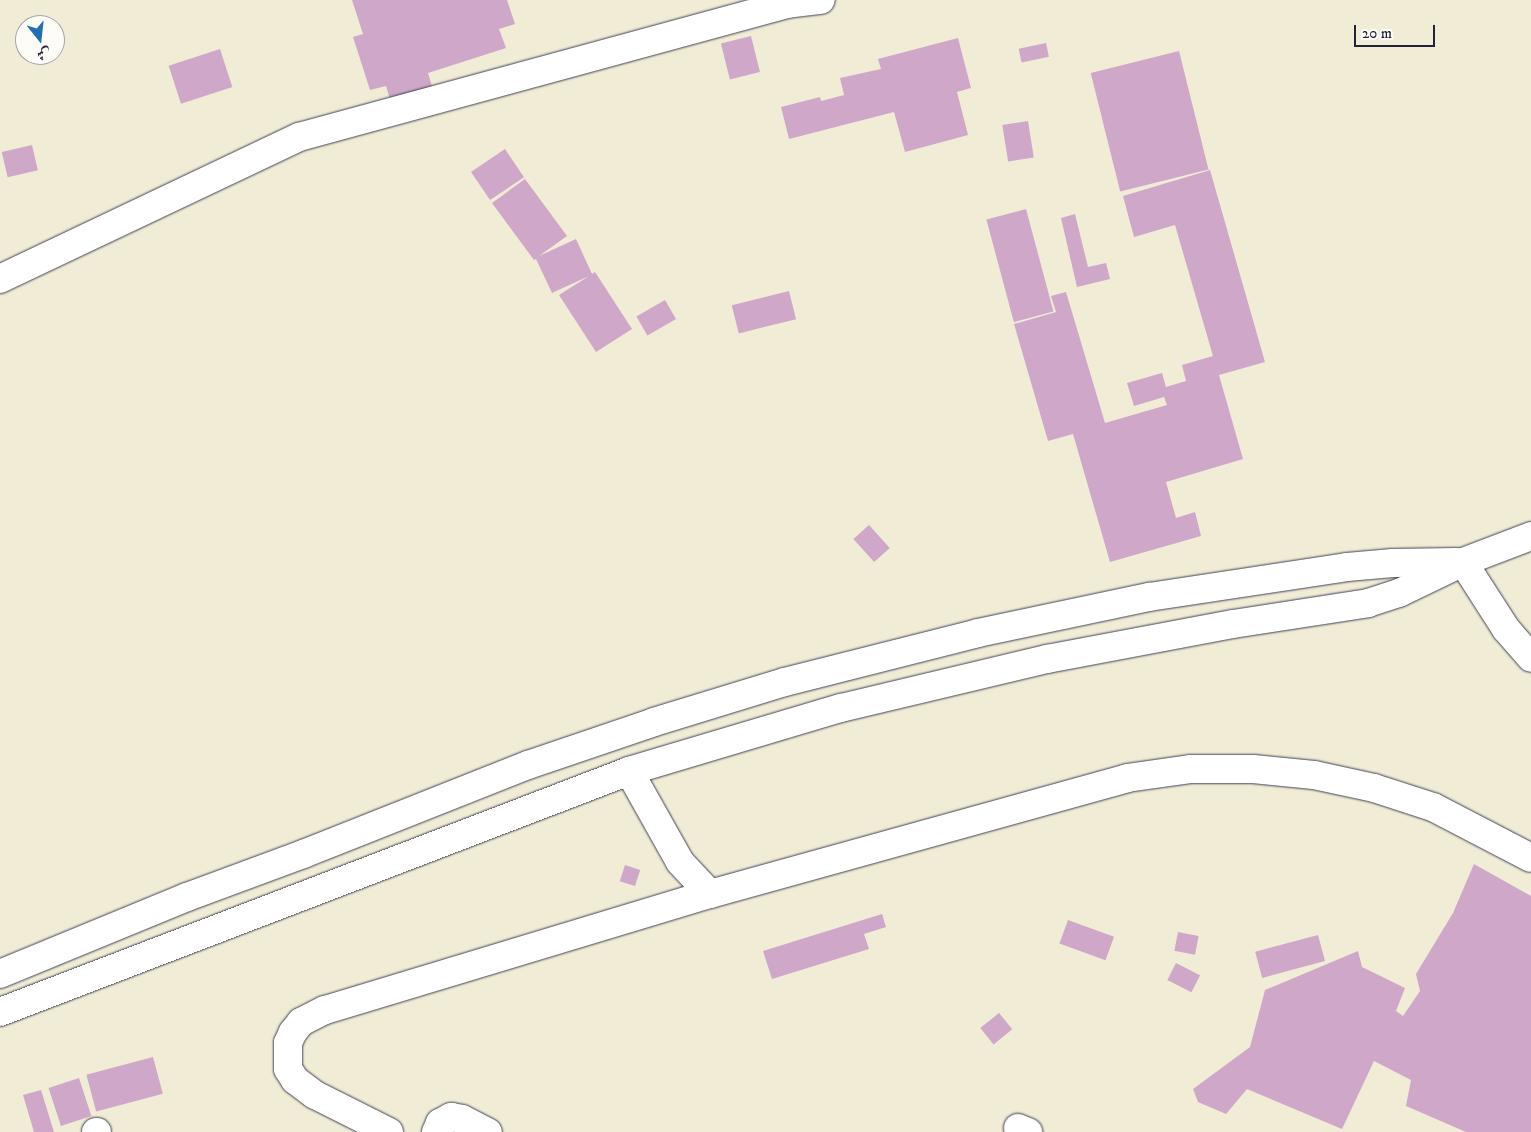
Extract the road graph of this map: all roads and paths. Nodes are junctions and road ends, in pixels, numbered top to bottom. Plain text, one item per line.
1 (821, 0) edge
2 (0, 279) edge
3 (1531, 536) edge
4 (1463, 562) junction
5 (1531, 658) edge
6 (629, 771) junction
7 (1531, 858) edge
8 (710, 894) junction
9 (0, 974) edge
10 (0, 1012) edge
11 (389, 1132) edge
12 (436, 1132) edge
13 (488, 1132) edge

1 - 2 street
3 - 4 street
4 - 5 street
4 - 6 street
4 - 9 street
6 - 8 street
6 - 10 street
7 - 8 street
8 - 11 street
12 - 13 street

